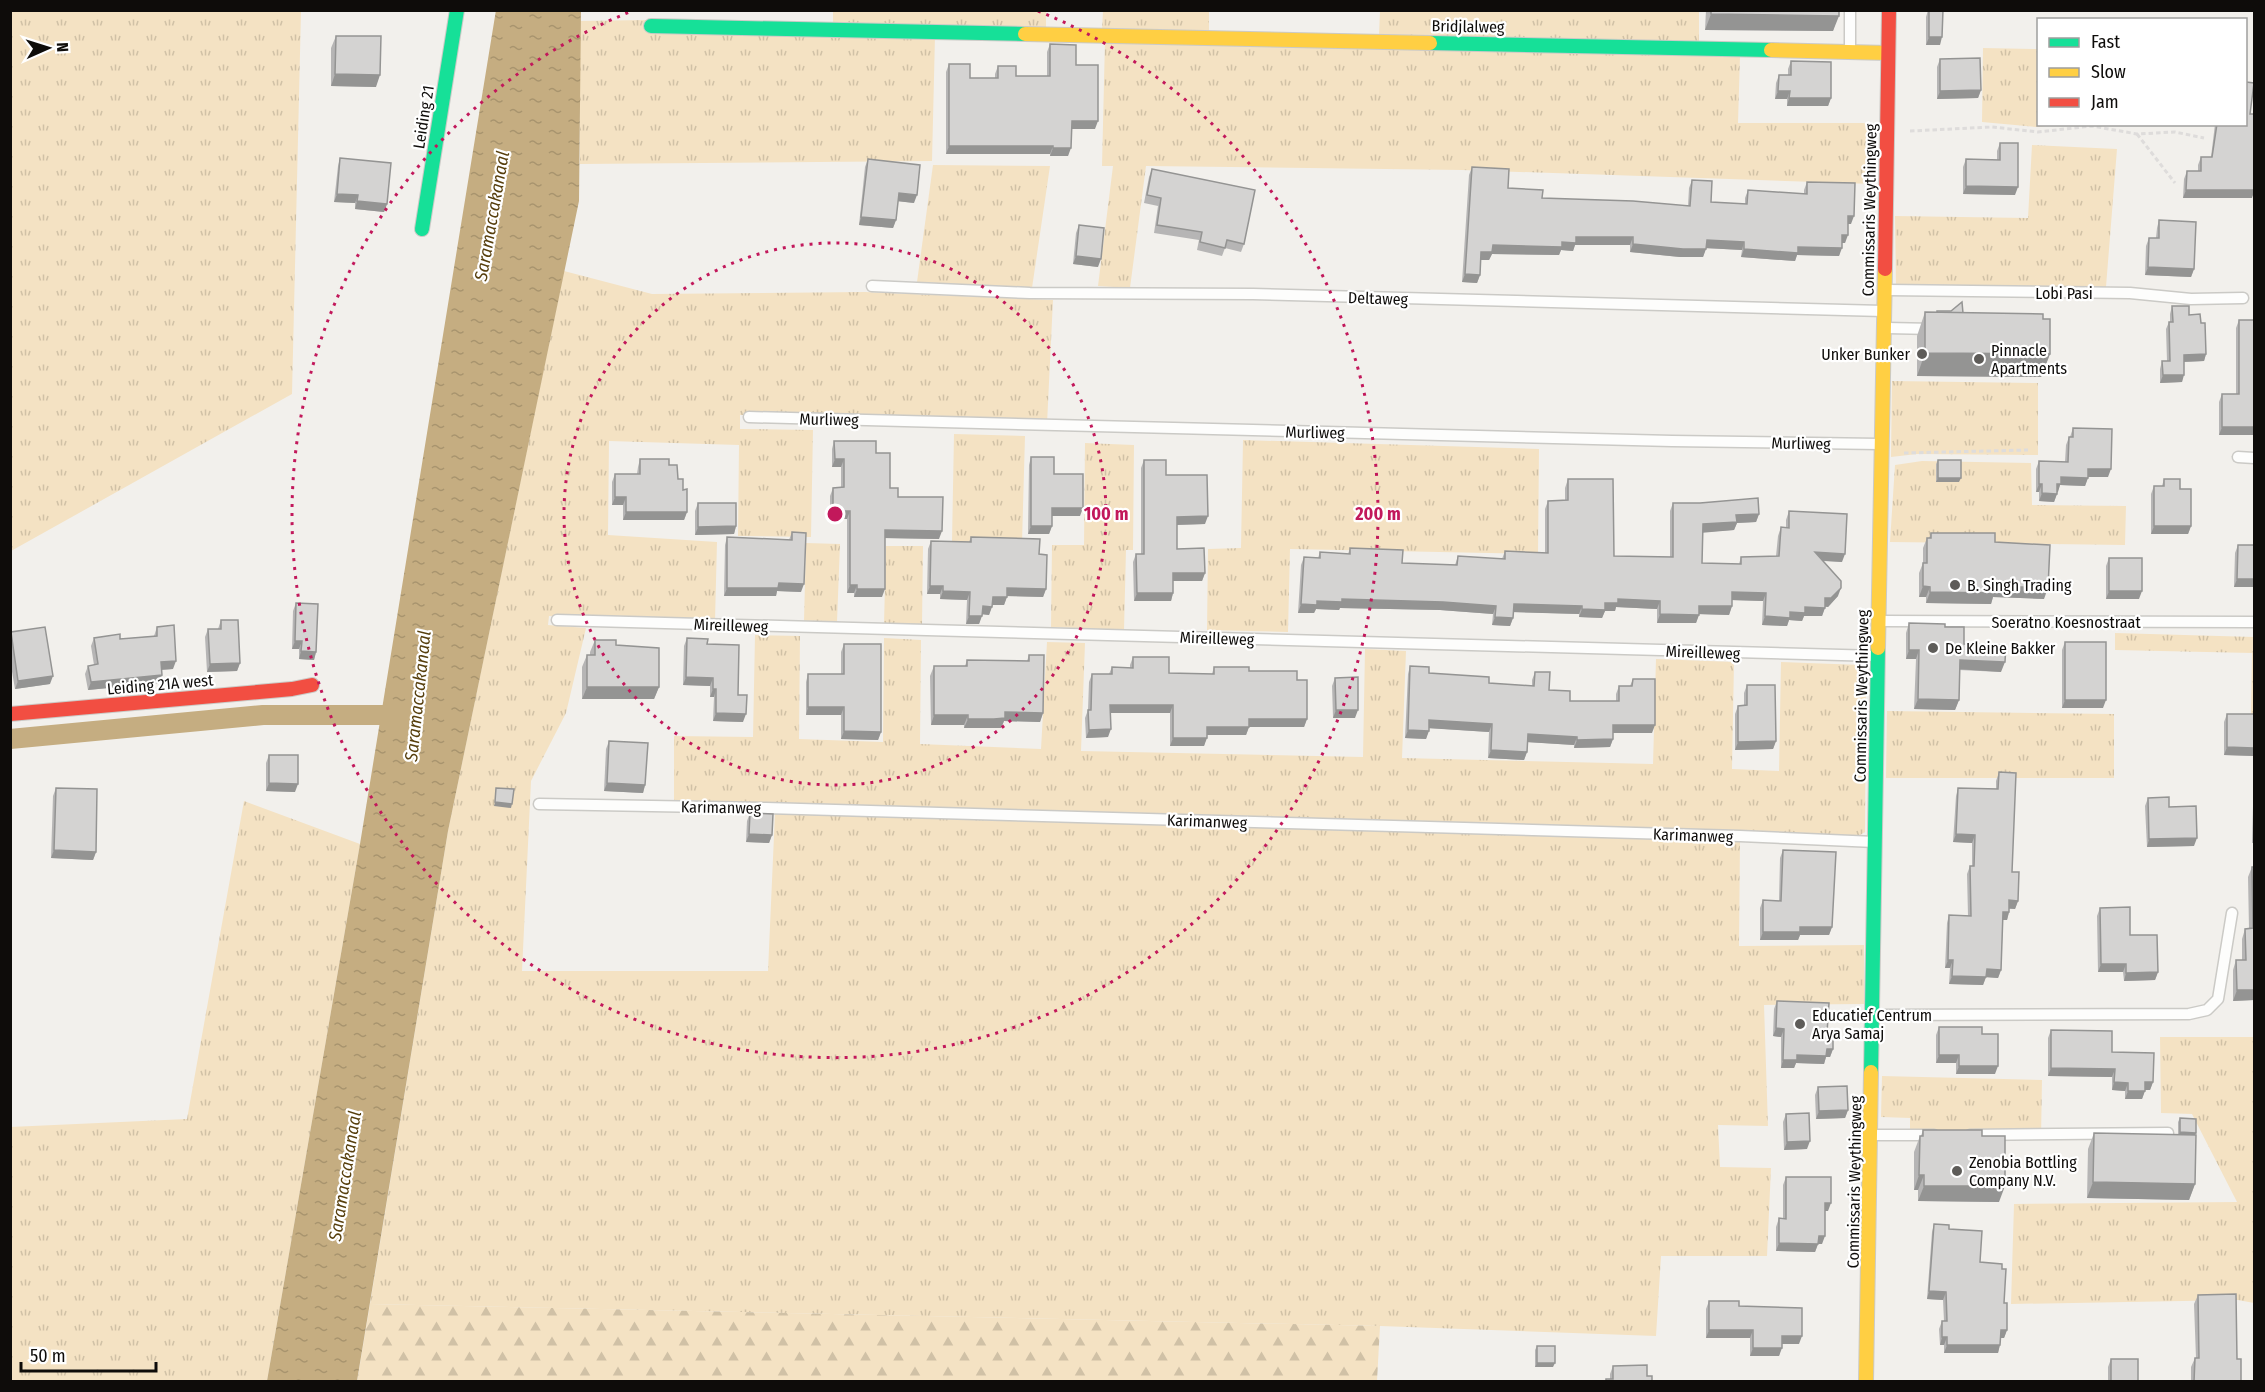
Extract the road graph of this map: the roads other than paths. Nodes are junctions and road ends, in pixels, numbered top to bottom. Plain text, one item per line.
1 (457, 10) edge
2 (1850, 10) edge
3 (1889, 10) edge
4 (651, 26) dead end
5 (1850, 52) junction
6 (1888, 53) junction
7 (422, 229) dead end
8 (872, 286) dead end
9 (1884, 290) junction
10 (2243, 298) dead end
11 (1884, 311) junction
12 (1883, 328) junction
13 (1949, 329) edge
14 (749, 417) dead end
15 (1881, 449) junction
16 (2238, 457) dead end
17 (2254, 458) edge
18 (557, 620) dead end
19 (1878, 621) junction
20 (2254, 622) edge
21 (1878, 656) junction
22 (312, 685) dead end
23 (10, 714) edge
24 (539, 804) dead end
25 (1875, 842) junction
26 (2232, 913) dead end
27 (1873, 1015) junction
28 (2168, 1133) edge
29 (1942, 1135) edge
30 (1954, 1135) edge
31 (1871, 1136) junction
32 (1866, 1382) edge

1 - 7 street, Leiding 21
2 - 5 lane
3 - 6 street, Commissaris Weythingweg
4 - 5 street, Bridjlalweg
5 - 6 street, Bridjlalweg
6 - 9 street, Commissaris Weythingweg
8 - 11 lane, Deltaweg
9 - 10 lane, Lobi Pasi
9 - 11 street, Commissaris Weythingweg
11 - 12 street, Commissaris Weythingweg
12 - 13 lane
12 - 15 street, Commissaris Weythingweg
14 - 15 lane, Murliweg
15 - 19 street, Commissaris Weythingweg
16 - 17 lane
18 - 21 lane, Mireilleweg
19 - 20 lane, Soeratno Koesnostraat
19 - 21 street, Commissaris Weythingweg
21 - 25 street, Commissaris Weythingweg
22 - 23 street, Leiding 21A west
24 - 25 lane, Karimanweg
25 - 27 street, Commissaris Weythingweg
26 - 27 lane
27 - 31 street, Commissaris Weythingweg
28 - 30 lane
29 - 31 lane
31 - 32 street, Commissaris Weythingweg

